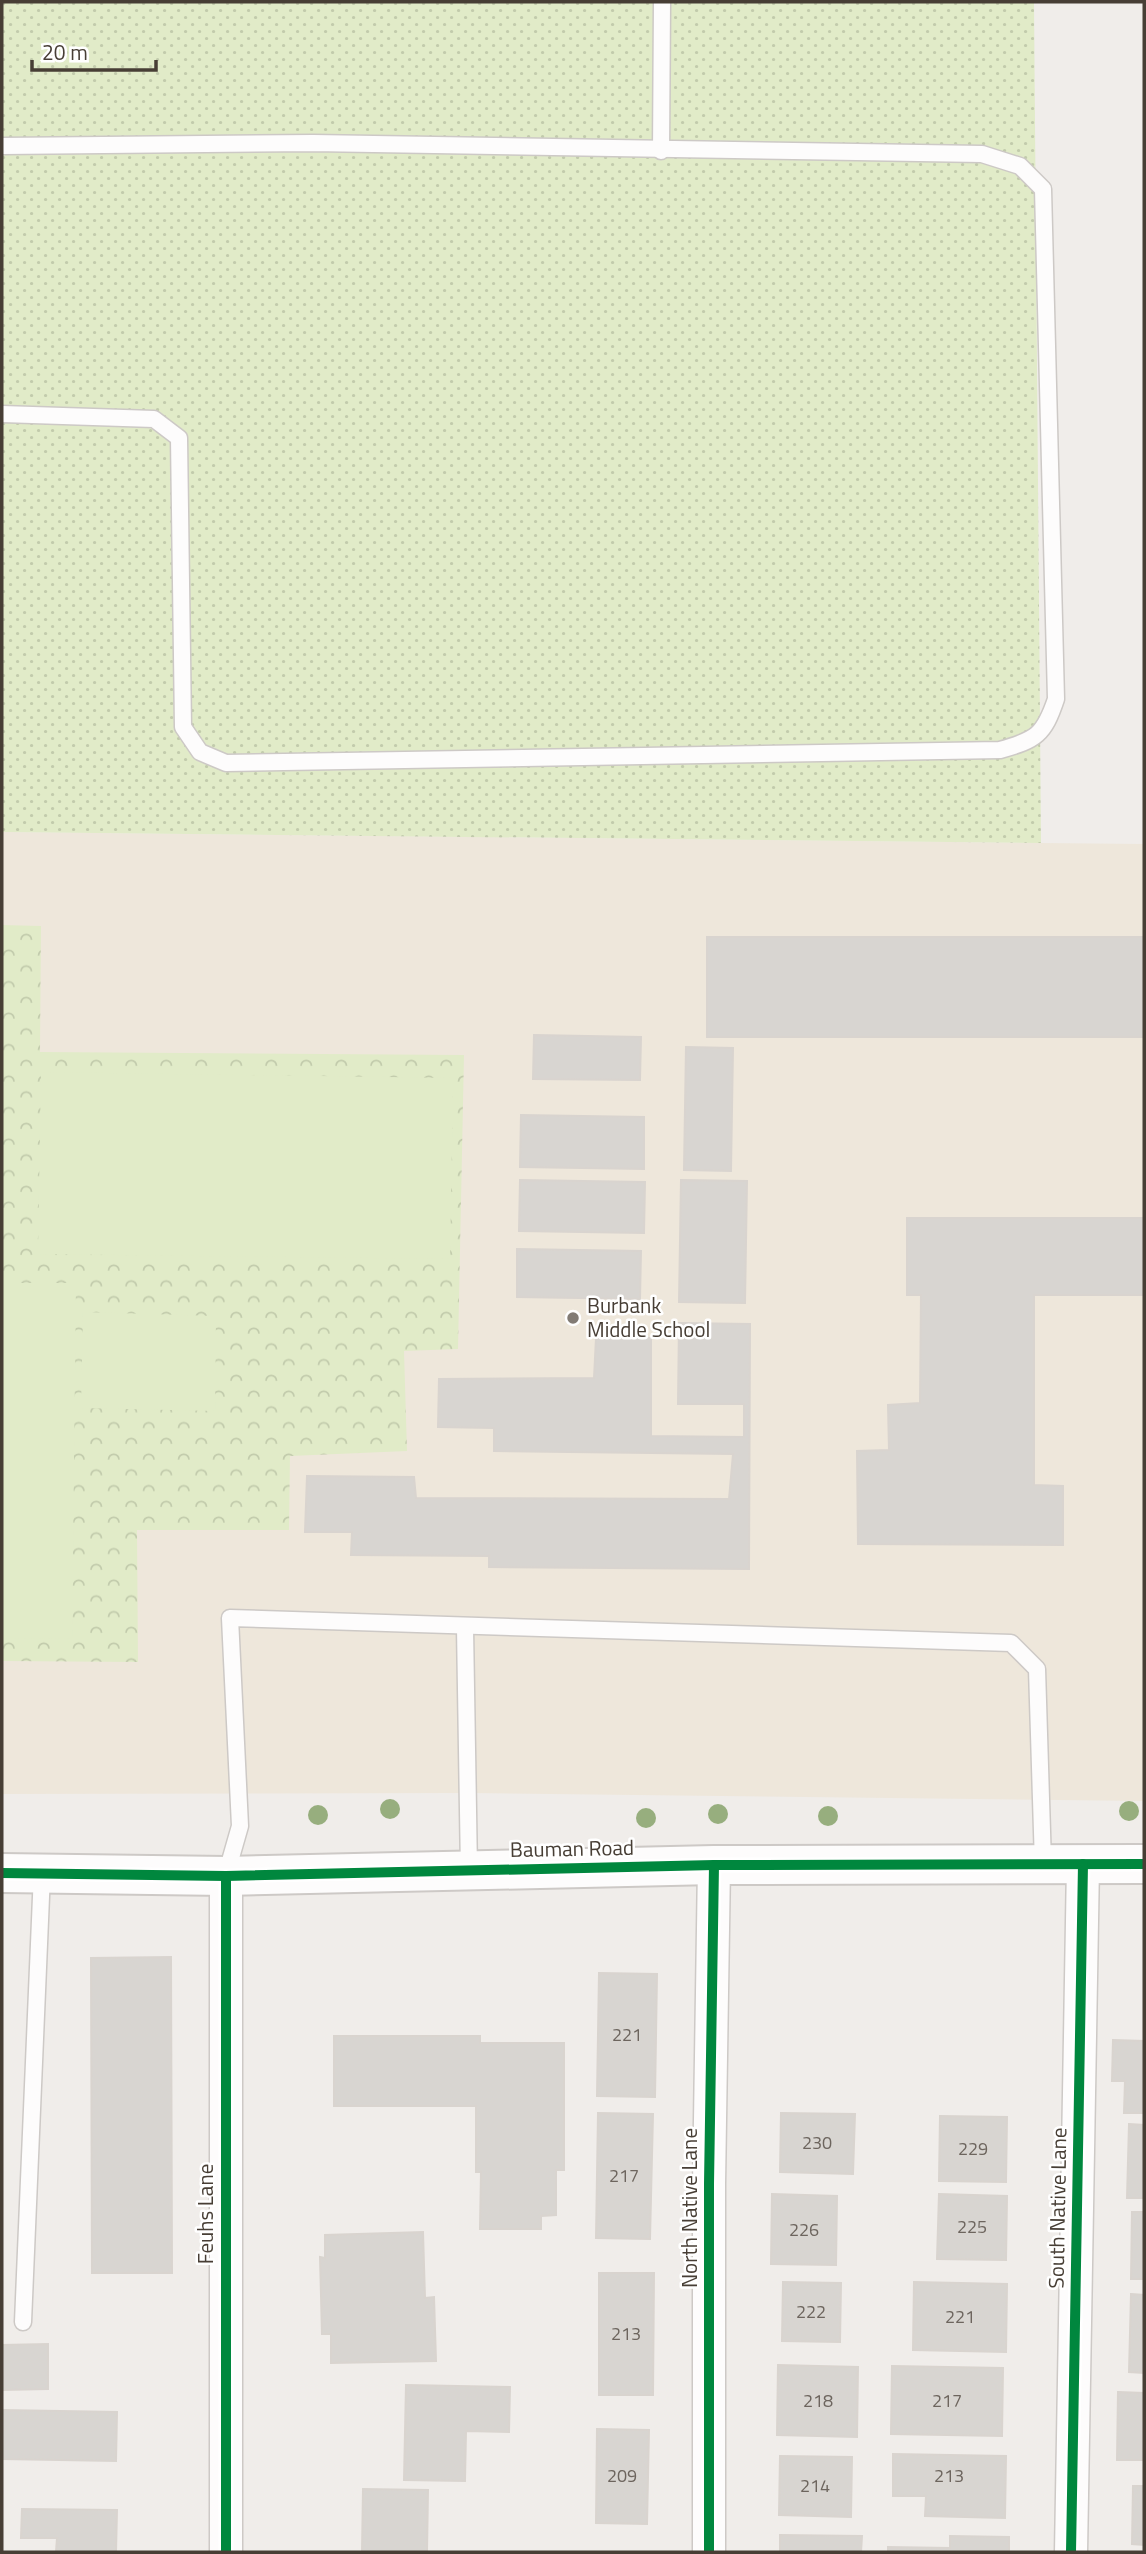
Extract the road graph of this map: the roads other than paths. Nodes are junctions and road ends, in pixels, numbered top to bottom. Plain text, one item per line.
1 (662, 2) edge
2 (2, 146) edge
3 (661, 151) junction
4 (2, 414) edge
5 (465, 1628) junction
6 (1043, 1864) junction
7 (1083, 1864) junction
8 (1144, 1864) edge
9 (714, 1865) junction
10 (469, 1871) junction
11 (2, 1873) edge
12 (42, 1873) junction
13 (226, 1876) junction
14 (23, 2322) dead end
15 (226, 2552) edge
16 (709, 2552) edge
17 (1071, 2552) edge

1 - 3 lane
2 - 3 lane
3 - 4 lane
5 - 6 lane
5 - 10 lane
5 - 13 lane
6 - 7 street, Bauman Road
6 - 9 street, Bauman Road
7 - 8 street, Bauman Road
7 - 17 street, South Native Lane
9 - 10 street, Bauman Road
9 - 16 street, North Native Lane
10 - 13 street, Bauman Road
11 - 12 street, Bauman Road
12 - 13 street, Bauman Road
12 - 14 lane
13 - 15 street, Feuhs Lane

